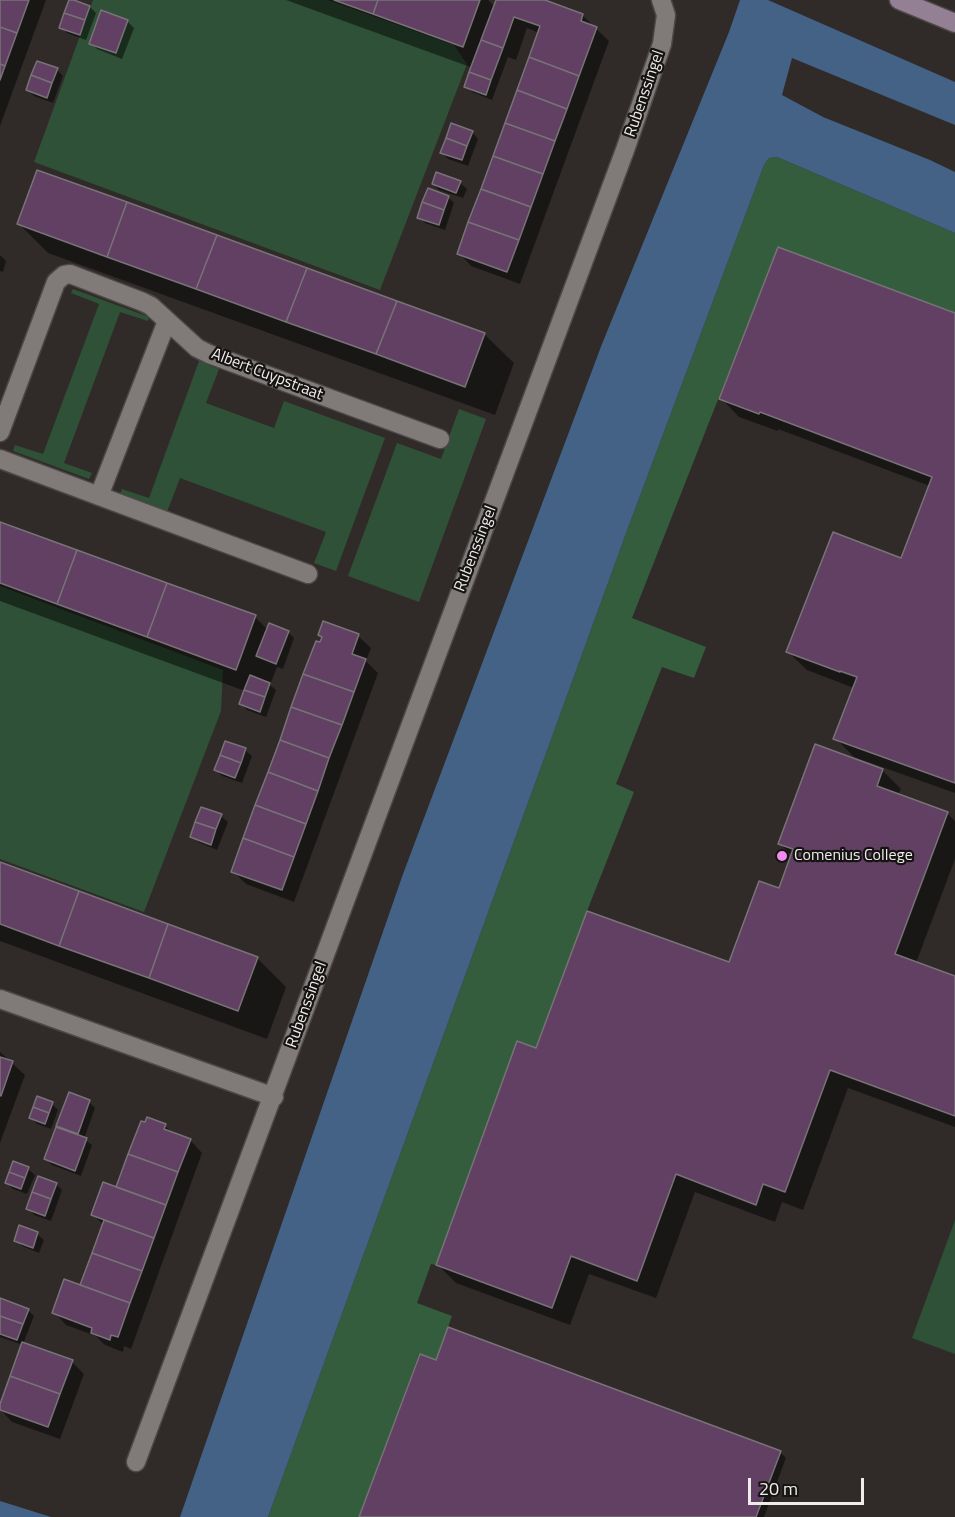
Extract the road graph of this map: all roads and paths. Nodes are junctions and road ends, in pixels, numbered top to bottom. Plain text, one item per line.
1 (661, 0) edge
2 (899, 0) edge
3 (922, 4) edge
4 (955, 23) edge
5 (167, 321) junction
6 (0, 432) edge
7 (440, 439) dead end
8 (0, 459) edge
9 (99, 496) junction
10 (308, 574) dead end
11 (0, 999) edge
12 (274, 1097) junction
13 (136, 1462) dead end

1 - 12 street, Rubenssingel
2 - 3 street
3 - 4 street
5 - 6 street, Albert Cuypstraat
5 - 7 street, Albert Cuypstraat
5 - 9 street
8 - 9 street
9 - 10 street
11 - 12 street
12 - 13 street, Rubenssingel

